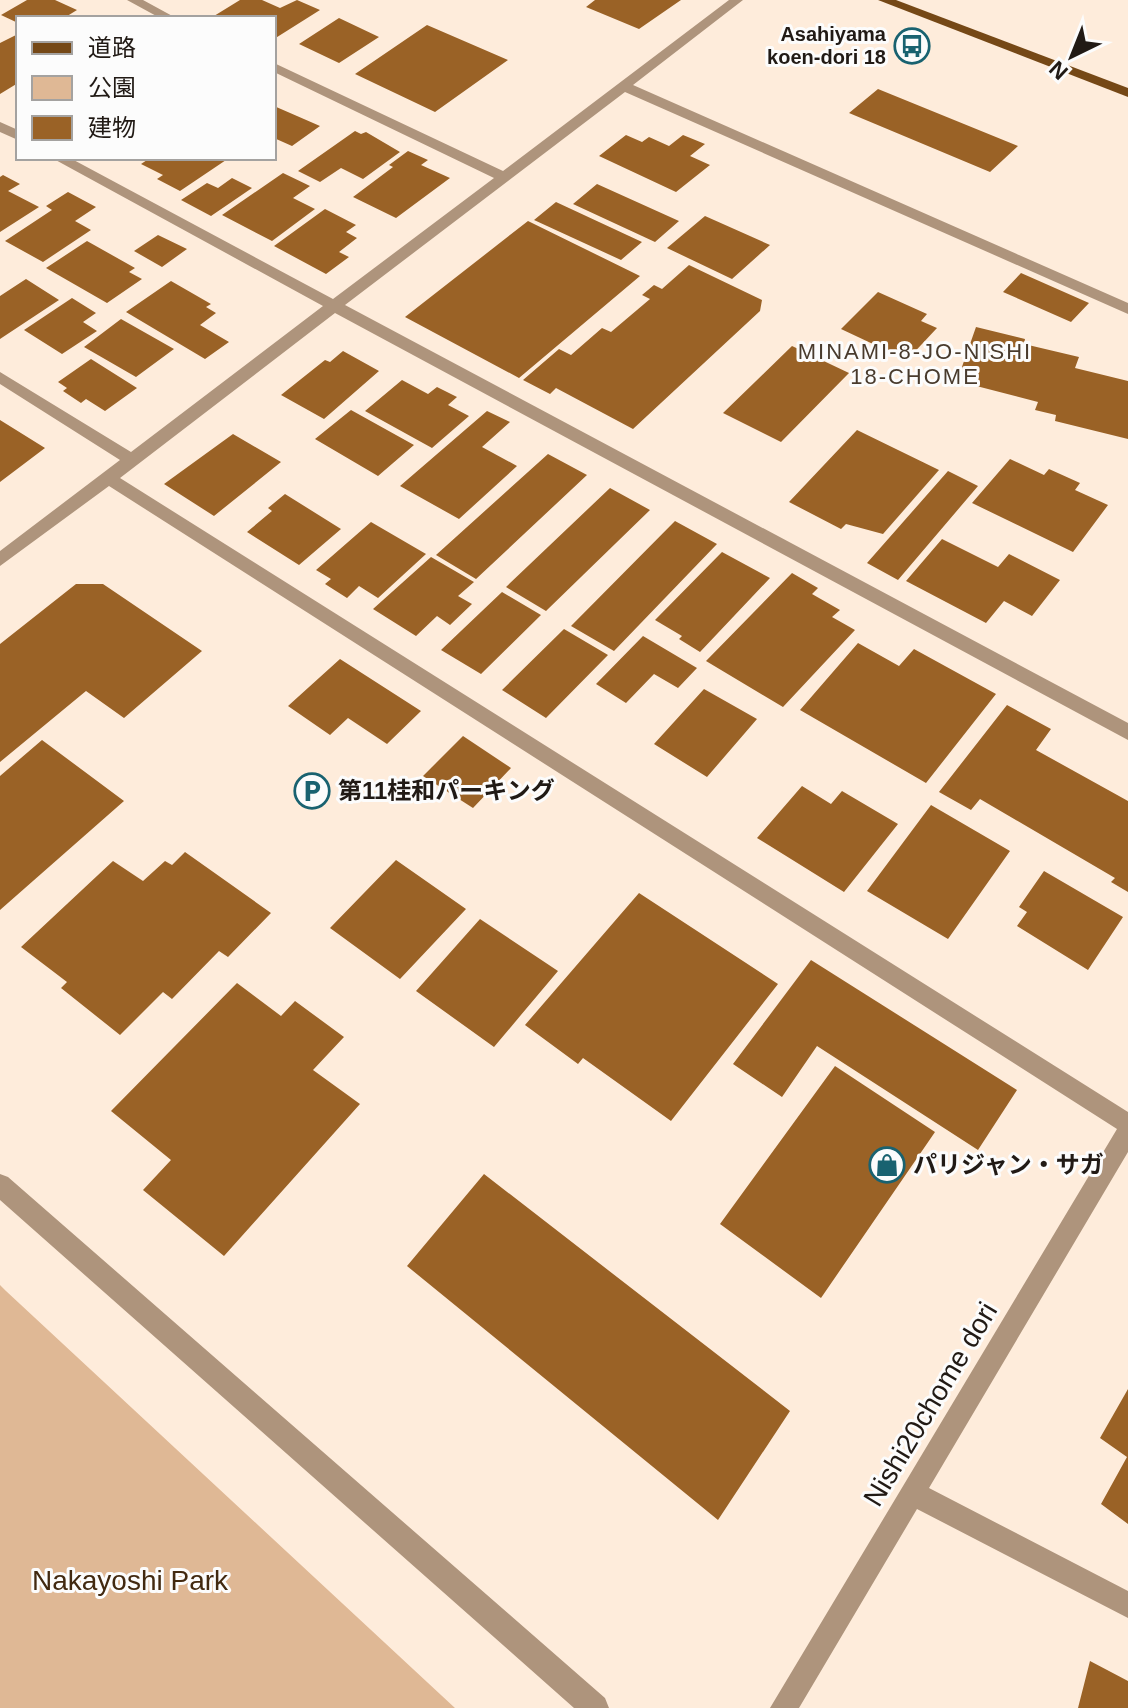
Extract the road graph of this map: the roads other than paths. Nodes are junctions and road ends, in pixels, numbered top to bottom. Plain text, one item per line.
1 (133, 0) edge
2 (737, 0) edge
3 (884, 0) edge
4 (166, 16) edge
5 (276, 68) edge
6 (624, 86) junction
7 (1128, 93) edge
8 (63, 160) edge
9 (504, 177) junction
10 (334, 306) junction
11 (1128, 309) edge
12 (0, 377) edge
13 (132, 460) junction
14 (108, 478) junction
15 (0, 560) edge
16 (1128, 732) edge
17 (1128, 1124) edge
18 (1128, 1131) edge
19 (0, 1185) edge
20 (912, 1493) junction
21 (1128, 1605) edge
22 (595, 1708) edge
23 (784, 1708) edge

1 - 4 street
2 - 6 street
3 - 7 main road
5 - 9 street
6 - 9 street
6 - 11 street
8 - 10 street
9 - 10 street
10 - 13 street
10 - 16 street
12 - 13 street
13 - 14 street
14 - 15 street
14 - 17 street
18 - 20 street, Nishi20chome dori
19 - 22 street
20 - 21 street
20 - 23 street, Nishi20chome dori

